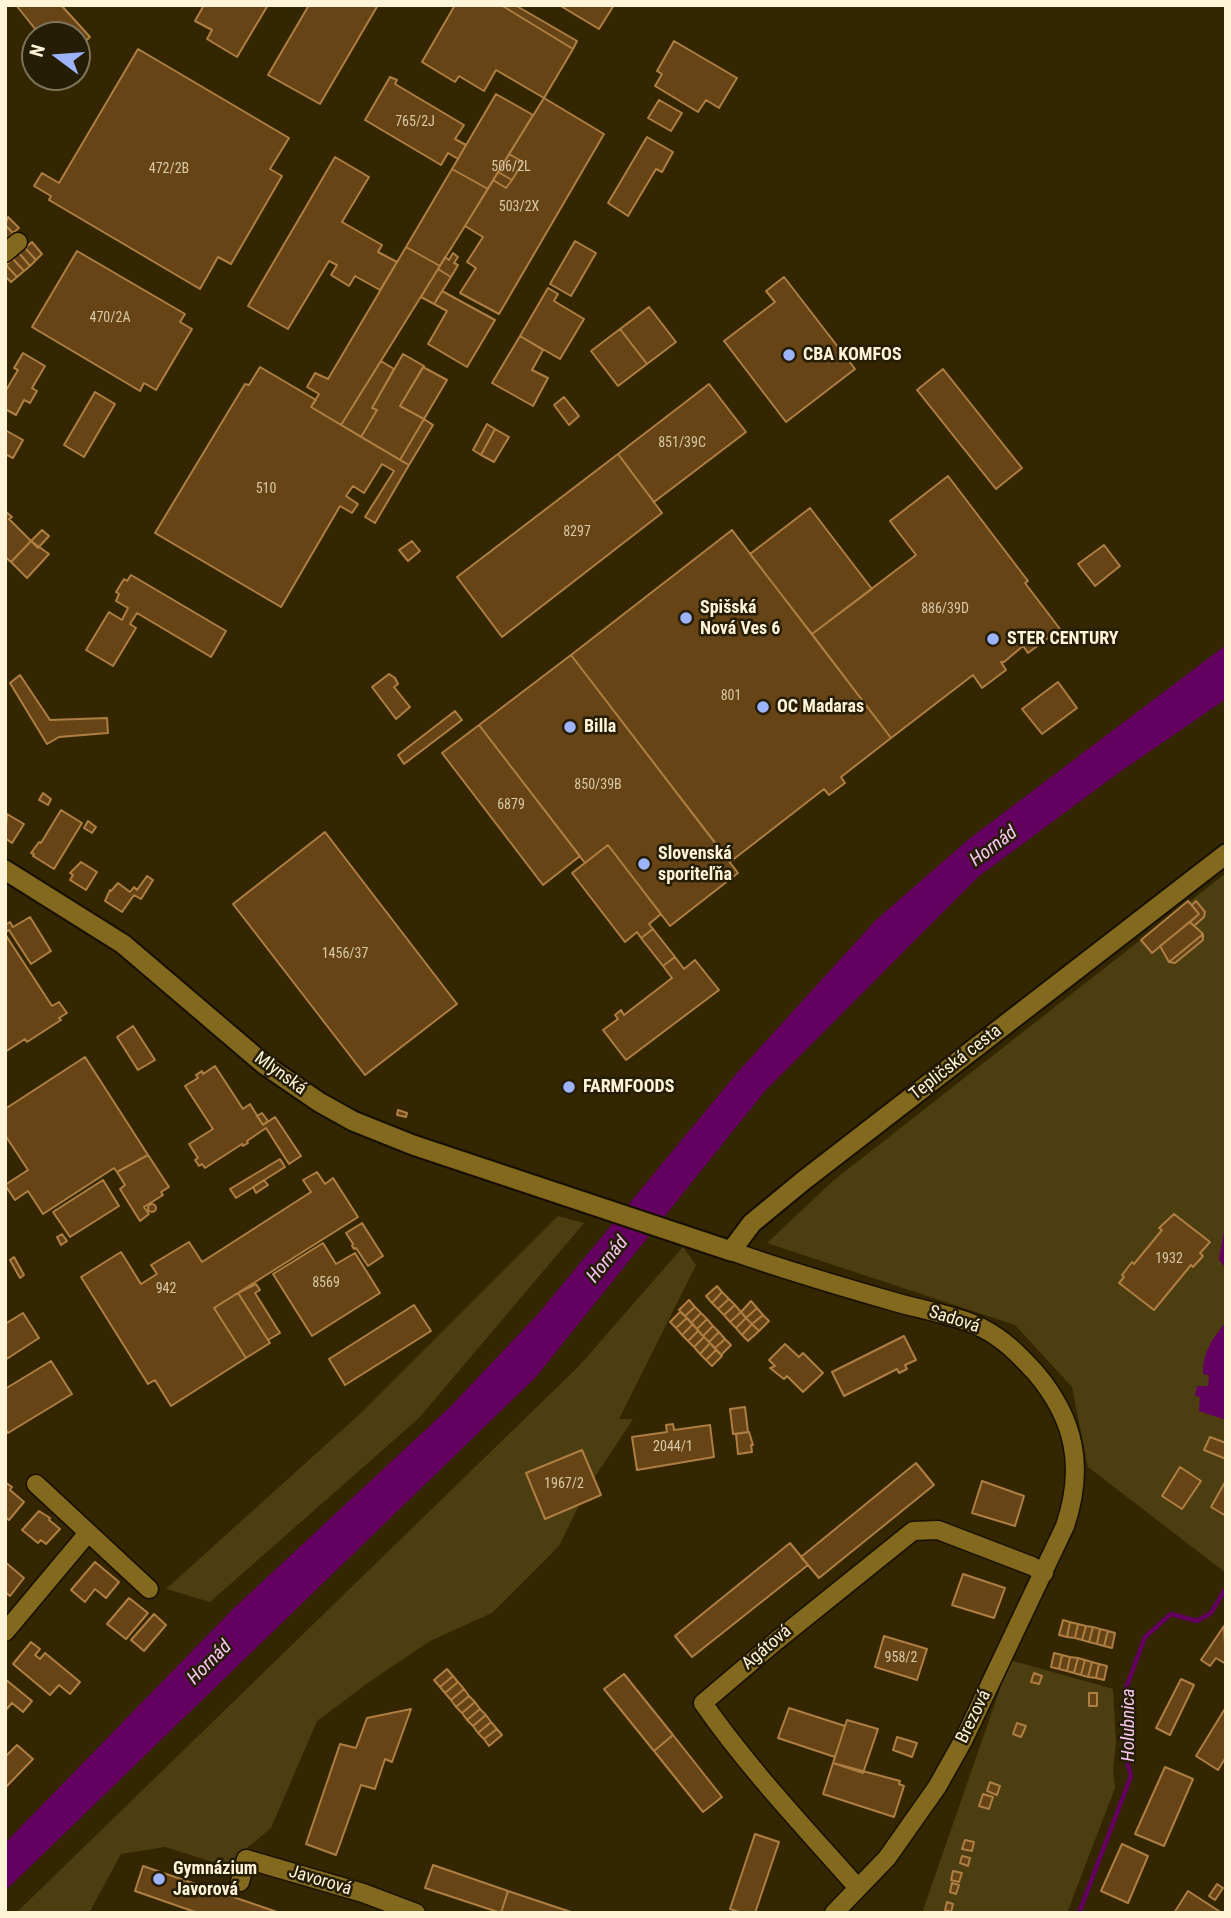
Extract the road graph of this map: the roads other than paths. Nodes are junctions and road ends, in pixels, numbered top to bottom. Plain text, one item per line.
1 (1226, 854) edge
2 (5, 870) edge
3 (731, 1251) junction
4 (36, 1484) dead end
5 (1074, 1495) joint
6 (88, 1533) junction
7 (1044, 1573) junction
8 (149, 1589) dead end
9 (5, 1632) edge
10 (240, 1882) dead end
11 (858, 1888) junction
12 (416, 1913) edge
13 (834, 1913) edge

1 - 3 street, Tepličská cesta
2 - 3 street, Mlynská
3 - 5 street, Sadová
4 - 6 street
5 - 7 street, Brezová
6 - 8 street
6 - 9 street
7 - 11 street, Brezová
7 - 11 street, Agátová
10 - 12 street, Javorová
11 - 13 street, Brezová

